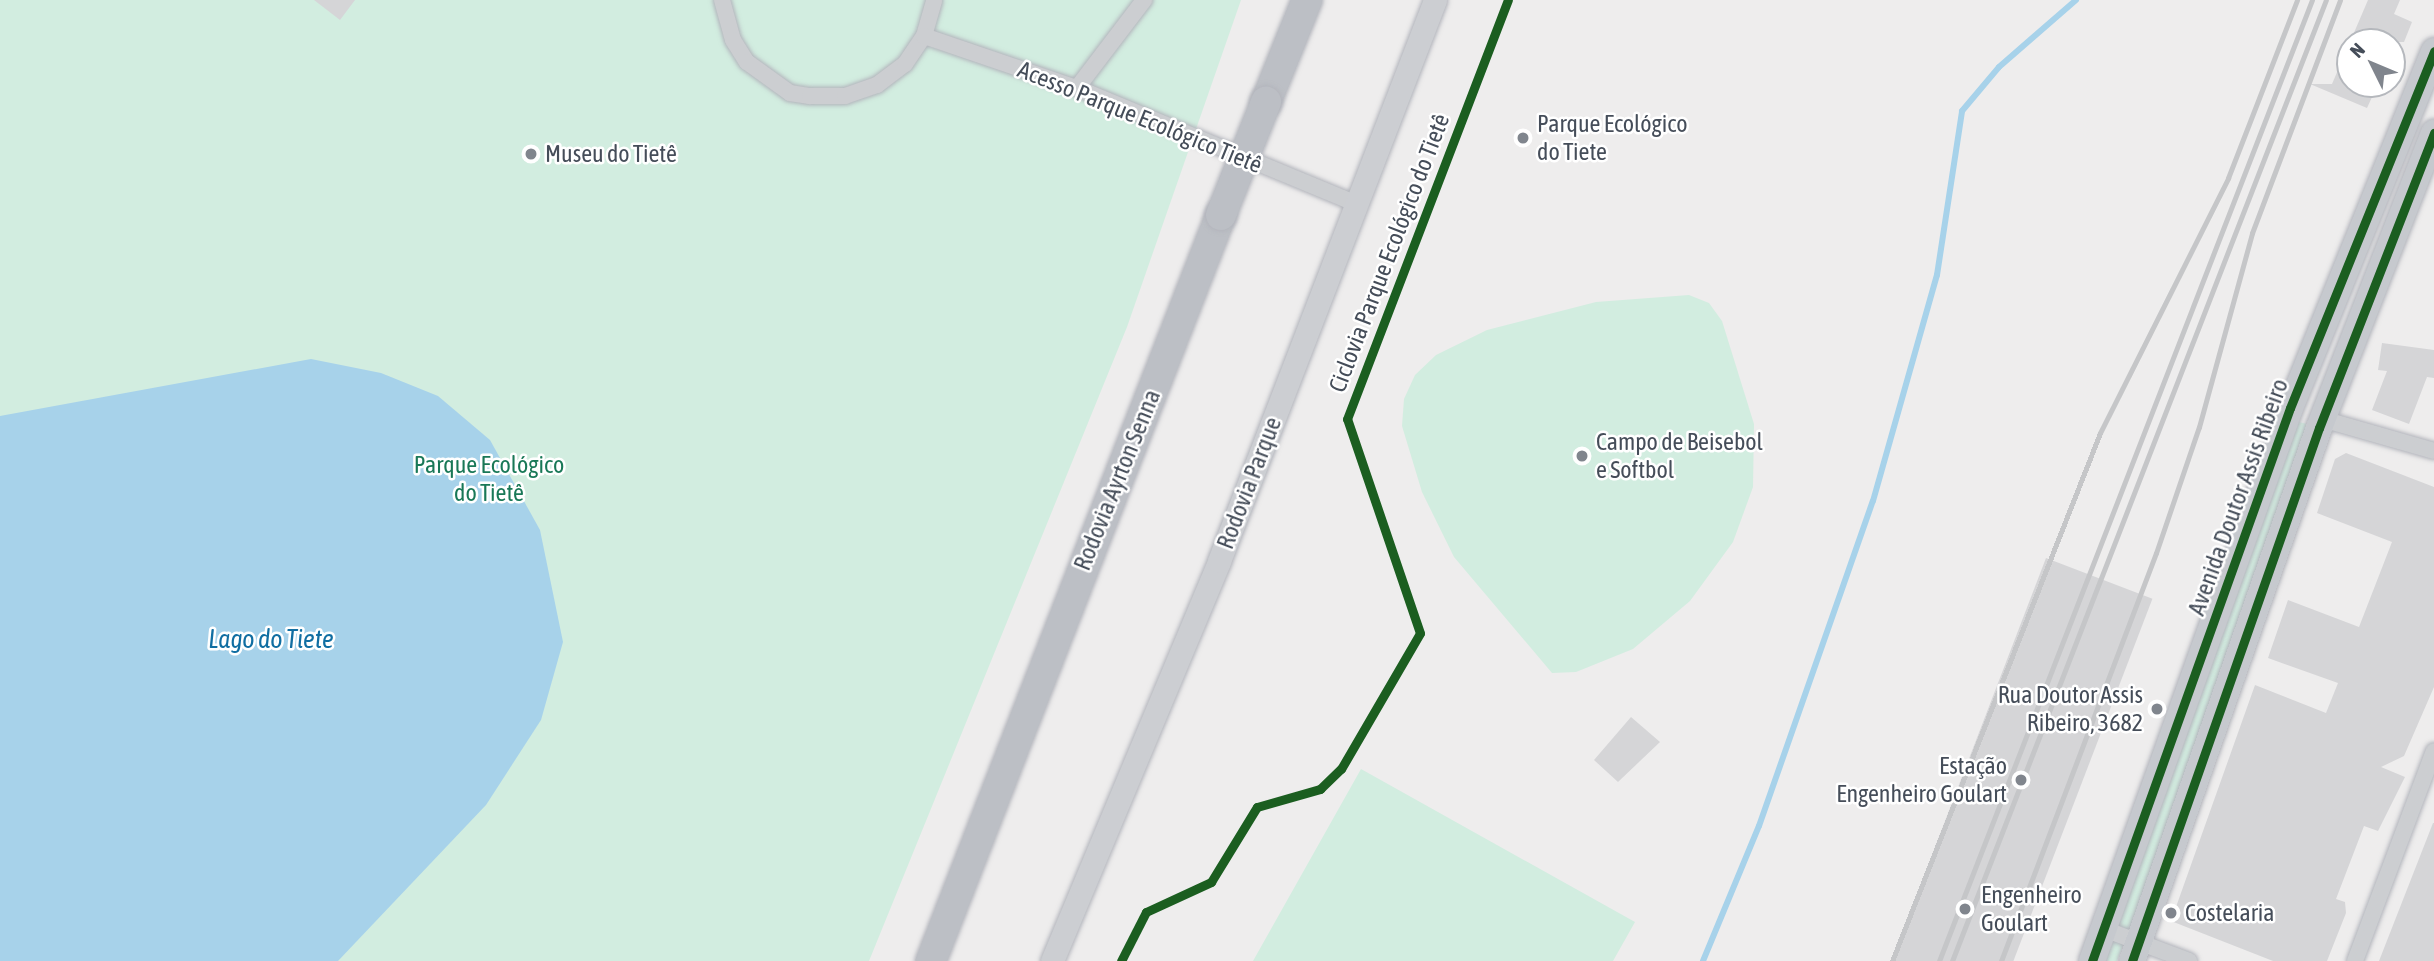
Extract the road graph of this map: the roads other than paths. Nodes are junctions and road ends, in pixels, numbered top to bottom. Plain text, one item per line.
1 (722, 0) edge
2 (934, 0) edge
3 (1144, 0) edge
4 (1307, 0) edge
5 (1435, 0) edge
6 (924, 36) junction
7 (2434, 51) edge
8 (1077, 88) junction
9 (2434, 133) edge
10 (1354, 203) junction
11 (2322, 419) junction
12 (2434, 452) edge
13 (2434, 751) edge
14 (2104, 929) junction
15 (2136, 952) edge
16 (931, 961) edge
17 (1052, 961) edge
18 (2092, 961) edge
19 (2189, 961) edge
20 (2354, 961) edge

1 - 6 street
2 - 6 street
3 - 8 street
4 - 16 highway, Rodovia Ayrton Senna, bridge
5 - 10 street, Rodovia Parque
6 - 8 street, Acesso Parque Ecológico Tietê
7 - 14 main road, Avenida Doutor Assis Ribeiro
8 - 10 street, Acesso Parque Ecológico Tietê
9 - 11 main road
10 - 17 street, Rodovia Parque
11 - 12 street
11 - 15 main road
13 - 20 street
14 - 15 street
14 - 18 main road, Avenida Doutor Assis Ribeiro
15 - 19 street

